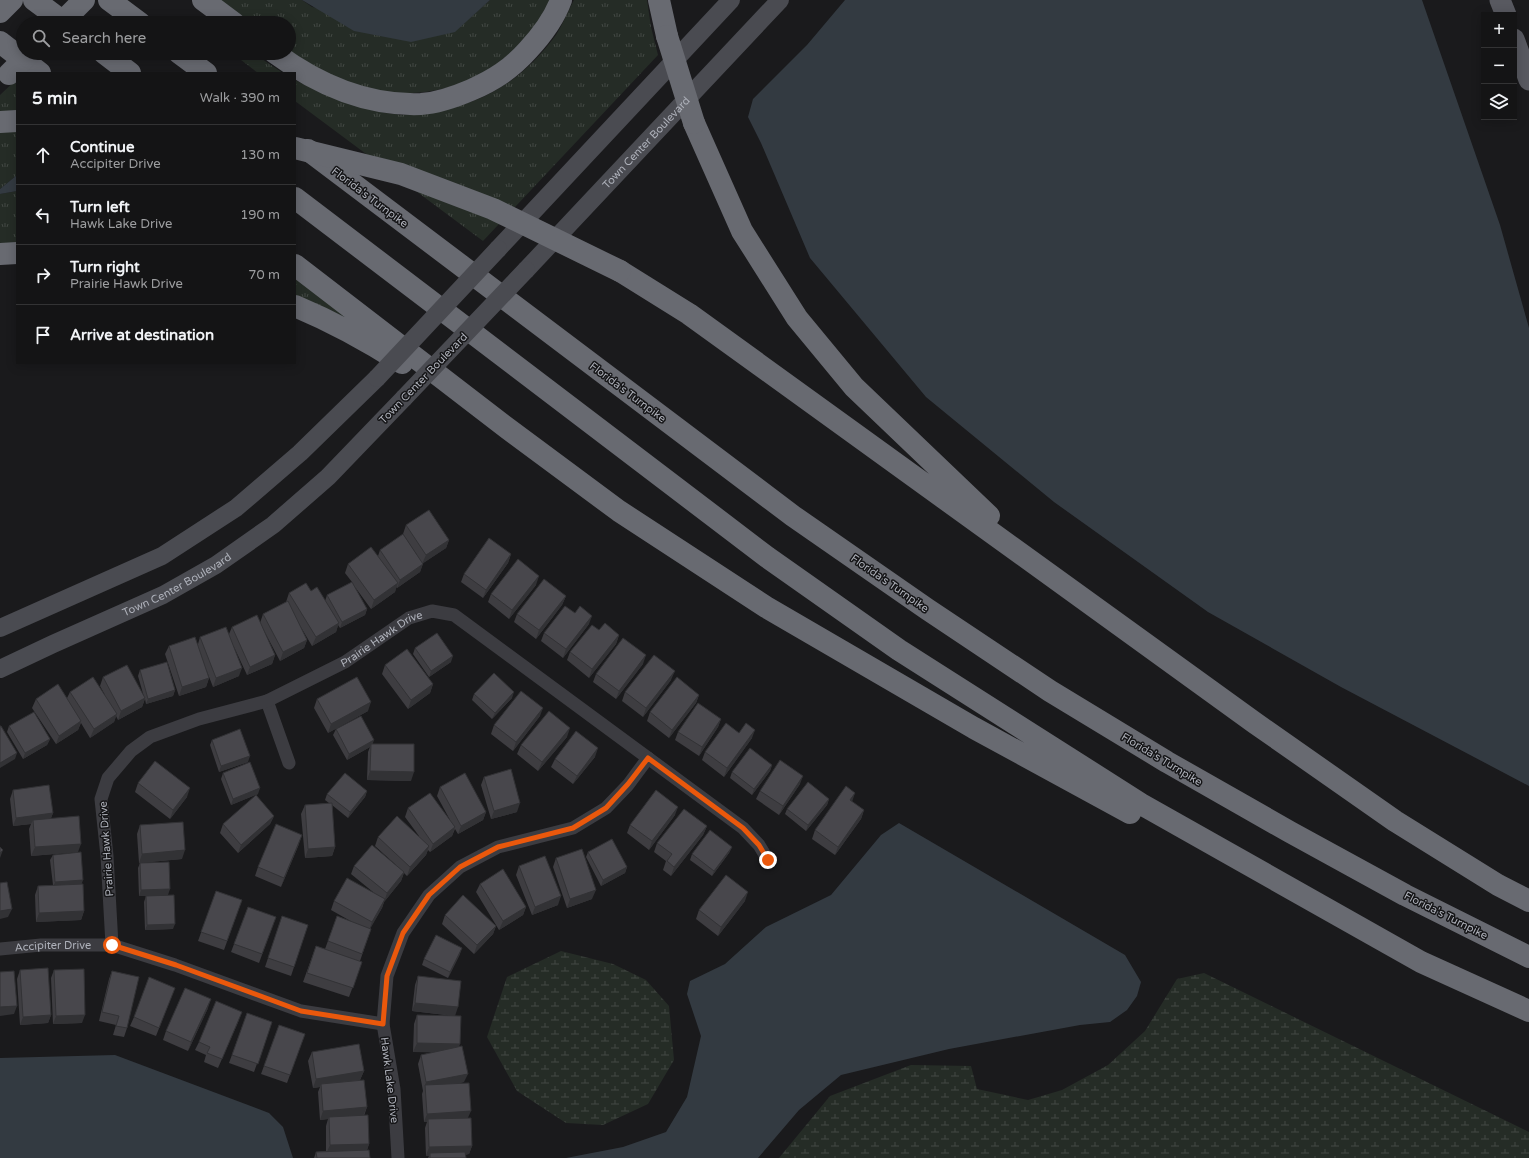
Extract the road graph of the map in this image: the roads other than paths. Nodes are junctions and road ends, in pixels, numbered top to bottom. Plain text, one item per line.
1 (12, 0) edge
2 (34, 0) edge
3 (84, 0) edge
4 (109, 0) edge
5 (203, 0) edge
6 (561, 0) edge
7 (659, 0) edge
8 (731, 0) edge
9 (780, 0) edge
10 (1500, 0) edge
11 (0, 12) edge
12 (1505, 12) edge
13 (56, 16) edge
14 (67, 16) edge
15 (131, 16) edge
16 (225, 16) edge
17 (0, 42) edge
18 (1517, 47) edge
19 (16, 54) edge
20 (23, 60) edge
21 (23, 60) edge
22 (113, 60) edge
23 (188, 60) edge
24 (284, 60) edge
25 (39, 72) edge
26 (129, 72) edge
27 (205, 72) edge
28 (4, 78) edge
29 (1529, 80) edge
30 (16, 121) edge
31 (0, 122) edge
32 (296, 141) edge
33 (296, 148) edge
34 (296, 199) edge
35 (16, 253) edge
36 (0, 254) edge
37 (296, 266) edge
38 (296, 306) edge
39 (507, 428) junction
40 (1100, 610) junction
41 (0, 628) edge
42 (0, 669) edge
43 (267, 702) junction
44 (648, 758) junction
45 (290, 763) dead end
46 (768, 860) dead end
47 (1529, 901) edge
48 (112, 945) junction
49 (0, 949) edge
50 (1529, 957) edge
51 (1421, 962) junction
52 (1529, 1011) edge
53 (383, 1024) junction
54 (398, 1158) edge

1 - 11 highway
2 - 13 highway
3 - 14 highway, bridge
4 - 15 highway
5 - 16 highway
6 - 24 highway
7 - 40 highway, bridge
8 - 41 main road, bridge
9 - 42 main road, Town Center Boulevard, bridge
10 - 12 main road
17 - 19 highway
18 - 29 main road
20 - 25 highway
21 - 28 highway, bridge
22 - 26 highway
23 - 27 highway
30 - 31 highway
32 - 50 highway, Florida's Turnpike
33 - 40 highway, bridge
34 - 51 highway
35 - 36 highway
37 - 39 highway
38 - 39 highway
39 - 51 highway
40 - 47 highway
43 - 44 street, Prairie Hawk Drive
43 - 45 street
43 - 48 street, Prairie Hawk Drive
44 - 46 street, Prairie Hawk Drive
44 - 53 street, Hawk Lake Drive
48 - 49 street, Accipiter Drive
48 - 53 street, Accipiter Drive
51 - 52 highway
53 - 54 street, Hawk Lake Drive

